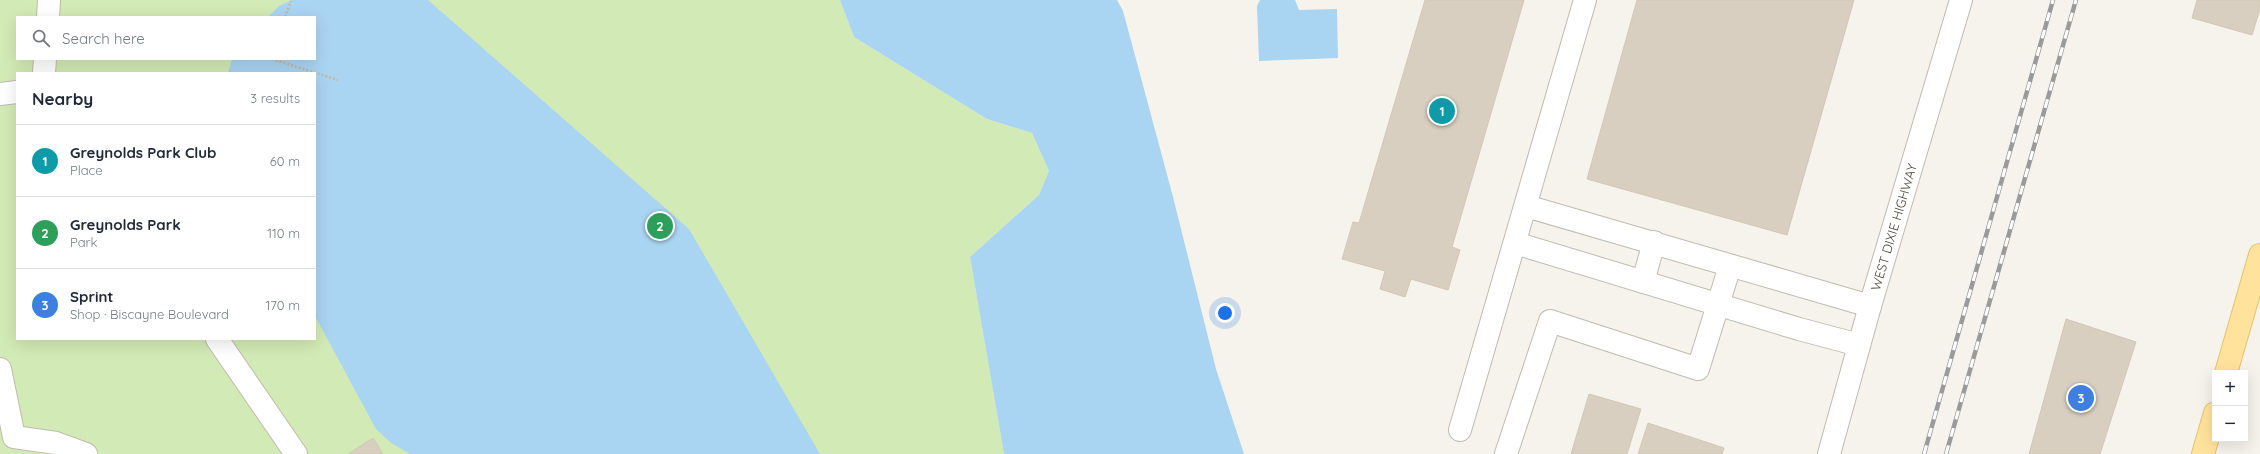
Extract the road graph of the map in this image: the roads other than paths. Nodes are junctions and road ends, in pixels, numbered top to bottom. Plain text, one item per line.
1 (49, 0) edge
2 (1586, 0) edge
3 (1961, 0) edge
4 (48, 16) edge
5 (45, 60) edge
6 (44, 72) edge
7 (16, 92) edge
8 (0, 94) edge
9 (1526, 206) junction
10 (1654, 242) junction
11 (1515, 243) junction
12 (2260, 255) edge
13 (1730, 266) junction
14 (1643, 282) junction
15 (1720, 304) junction
16 (1870, 306) junction
17 (218, 340) edge
18 (1859, 344) junction
19 (0, 368) edge
20 (2227, 370) edge
21 (2212, 425) edge
22 (1460, 430) dead end
23 (15, 445) edge
24 (86, 454) edge
25 (296, 454) edge
26 (1506, 454) edge
27 (1829, 454) edge
28 (2204, 454) edge

1 - 4 street
2 - 9 street
3 - 16 street, WEST DIXIE HIGHWAY
5 - 6 street
7 - 8 street
9 - 10 street
9 - 11 street
10 - 13 street
10 - 14 street
11 - 14 street
11 - 22 street
12 - 20 main road
13 - 15 street
13 - 16 street
14 - 15 street
15 - 18 street
15 - 26 street
16 - 18 street, WEST DIXIE HIGHWAY
17 - 25 street
18 - 27 street, WEST DIXIE HIGHWAY
19 - 23 street
21 - 28 main road
23 - 24 street

